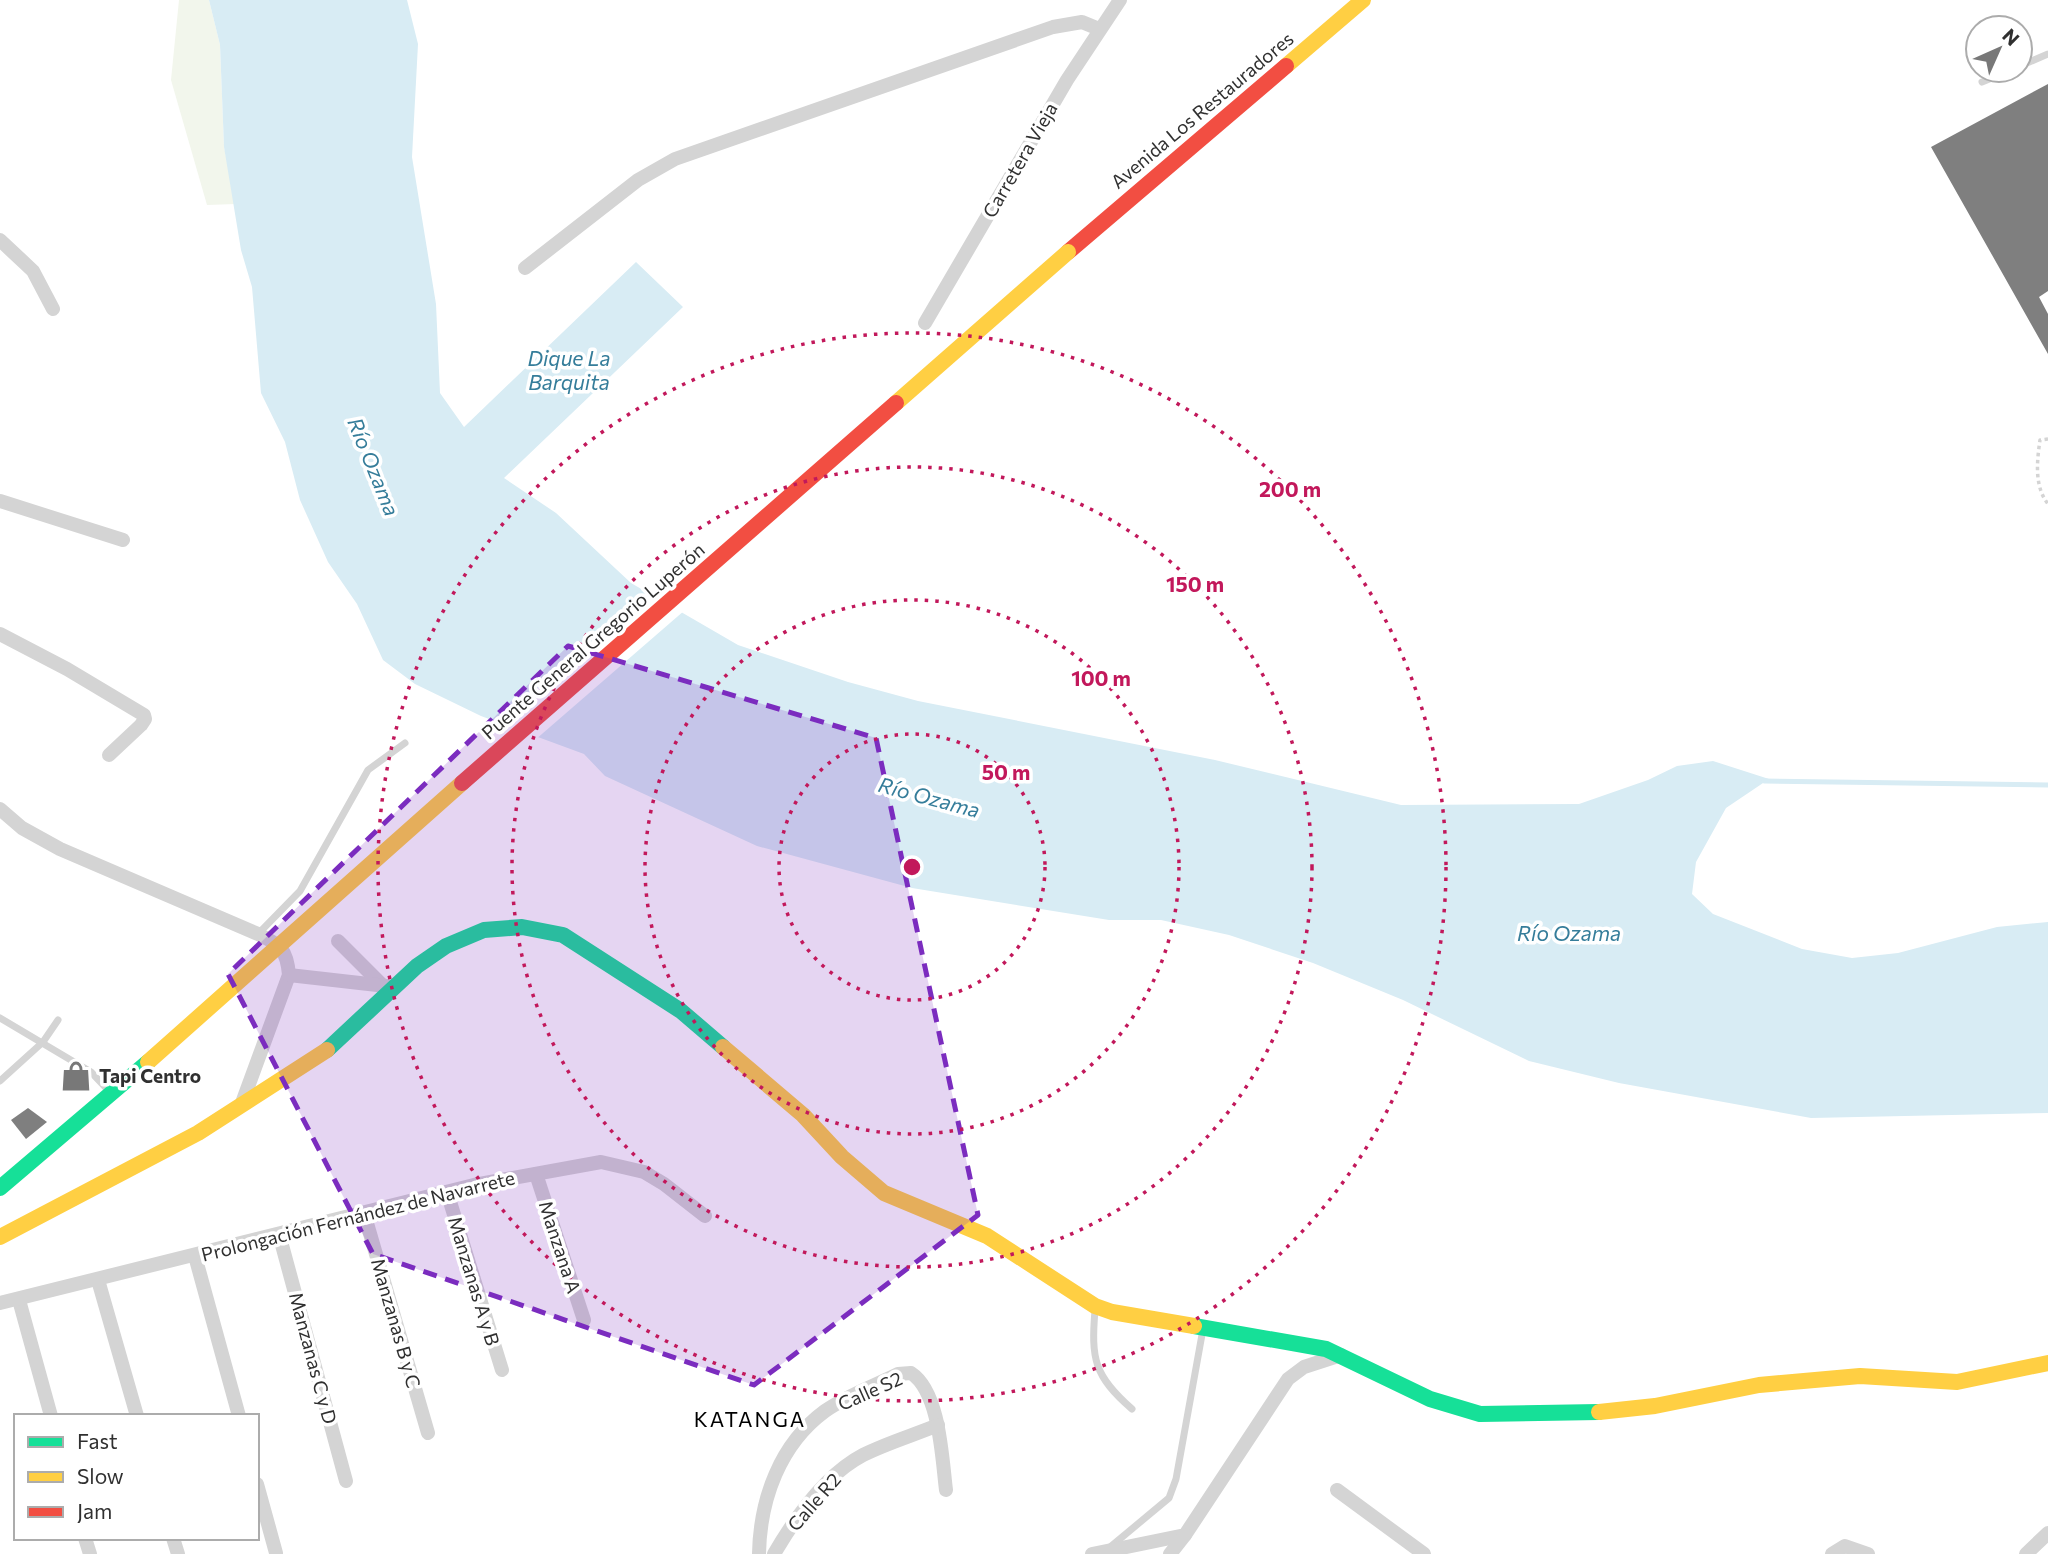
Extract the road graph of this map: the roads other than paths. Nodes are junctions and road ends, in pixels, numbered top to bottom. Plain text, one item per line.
1 (1120, 0) edge
2 (1363, 0) edge
3 (1099, 29) junction
4 (0, 240) edge
5 (1068, 252) joint
6 (525, 268) dead end
7 (53, 309) dead end
8 (925, 323) dead end
9 (0, 501) edge
10 (123, 540) dead end
11 (0, 634) edge
12 (405, 743) dead end
13 (108, 755) dead end
14 (0, 809) edge
15 (258, 934) junction
16 (338, 941) dead end
17 (289, 975) junction
18 (388, 986) junction
19 (0, 1018) edge
20 (58, 1020) dead end
21 (43, 1042) junction
22 (0, 1081) edge
23 (112, 1094) junction
24 (242, 1103) junction
25 (536, 1174) junction
26 (0, 1188) edge
27 (447, 1192) junction
28 (364, 1213) junction
29 (705, 1216) dead end
30 (279, 1234) junction
31 (0, 1237) edge
32 (195, 1256) junction
33 (98, 1280) junction
34 (19, 1300) junction
35 (0, 1304) edge
36 (1095, 1306) junction
37 (584, 1320) dead end
38 (1203, 1328) junction
39 (1341, 1354) junction
40 (2048, 1363) edge
41 (502, 1370) dead end
42 (1132, 1409) dead end
43 (50, 1414) edge
44 (136, 1414) edge
45 (238, 1414) edge
46 (938, 1425) junction
47 (428, 1433) dead end
48 (346, 1481) dead end
49 (946, 1490) dead end
50 (1337, 1490) dead end
51 (259, 1491) edge
52 (2048, 1533) edge
53 (1185, 1535) junction
54 (1099, 1552) edge
55 (276, 1553) edge
56 (759, 1554) edge
57 (774, 1554) edge
58 (1170, 1554) edge
59 (1424, 1554) edge
60 (1832, 1554) edge
61 (1868, 1554) edge
62 (2026, 1554) edge

1 - 3 street, Carretera Vieja
2 - 5 street, Avenida Los Restauradores
3 - 6 street
3 - 8 street, Carretera Vieja
4 - 7 street
5 - 23 street, Puente General Gregorio Luperón, bridge
9 - 10 street
11 - 13 street
12 - 15 lane
14 - 15 street
15 - 17 street
16 - 18 street
17 - 18 street
17 - 24 street
18 - 24 street
18 - 36 street
19 - 21 lane
20 - 21 lane
21 - 22 lane
21 - 23 lane
23 - 26 street, Puente General Gregorio Luperón
24 - 31 street
25 - 27 street, Prolongación Fernández de Navarrete
25 - 29 street, Prolongación Fernández de Navarrete
25 - 37 street, Manzana A
27 - 28 street, Prolongación Fernández de Navarrete
27 - 41 street, Manzanas A y B
28 - 30 street, Prolongación Fernández de Navarrete
28 - 47 street, Manzanas B y C
30 - 32 street, Prolongación Fernández de Navarrete
30 - 48 street, Manzanas C y D
32 - 33 street, Prolongación Fernández de Navarrete
32 - 45 street
33 - 34 street, Prolongación Fernández de Navarrete
33 - 44 street
34 - 35 street, Prolongación Fernández de Navarrete
34 - 43 street
36 - 38 street
36 - 42 lane
38 - 39 street
38 - 54 lane
39 - 40 street
39 - 53 street
46 - 49 street
46 - 56 street, Calle S2
46 - 57 street, Calle R2
50 - 59 street
51 - 55 street
52 - 62 street
53 - 54 street
53 - 58 street
60 - 61 street

